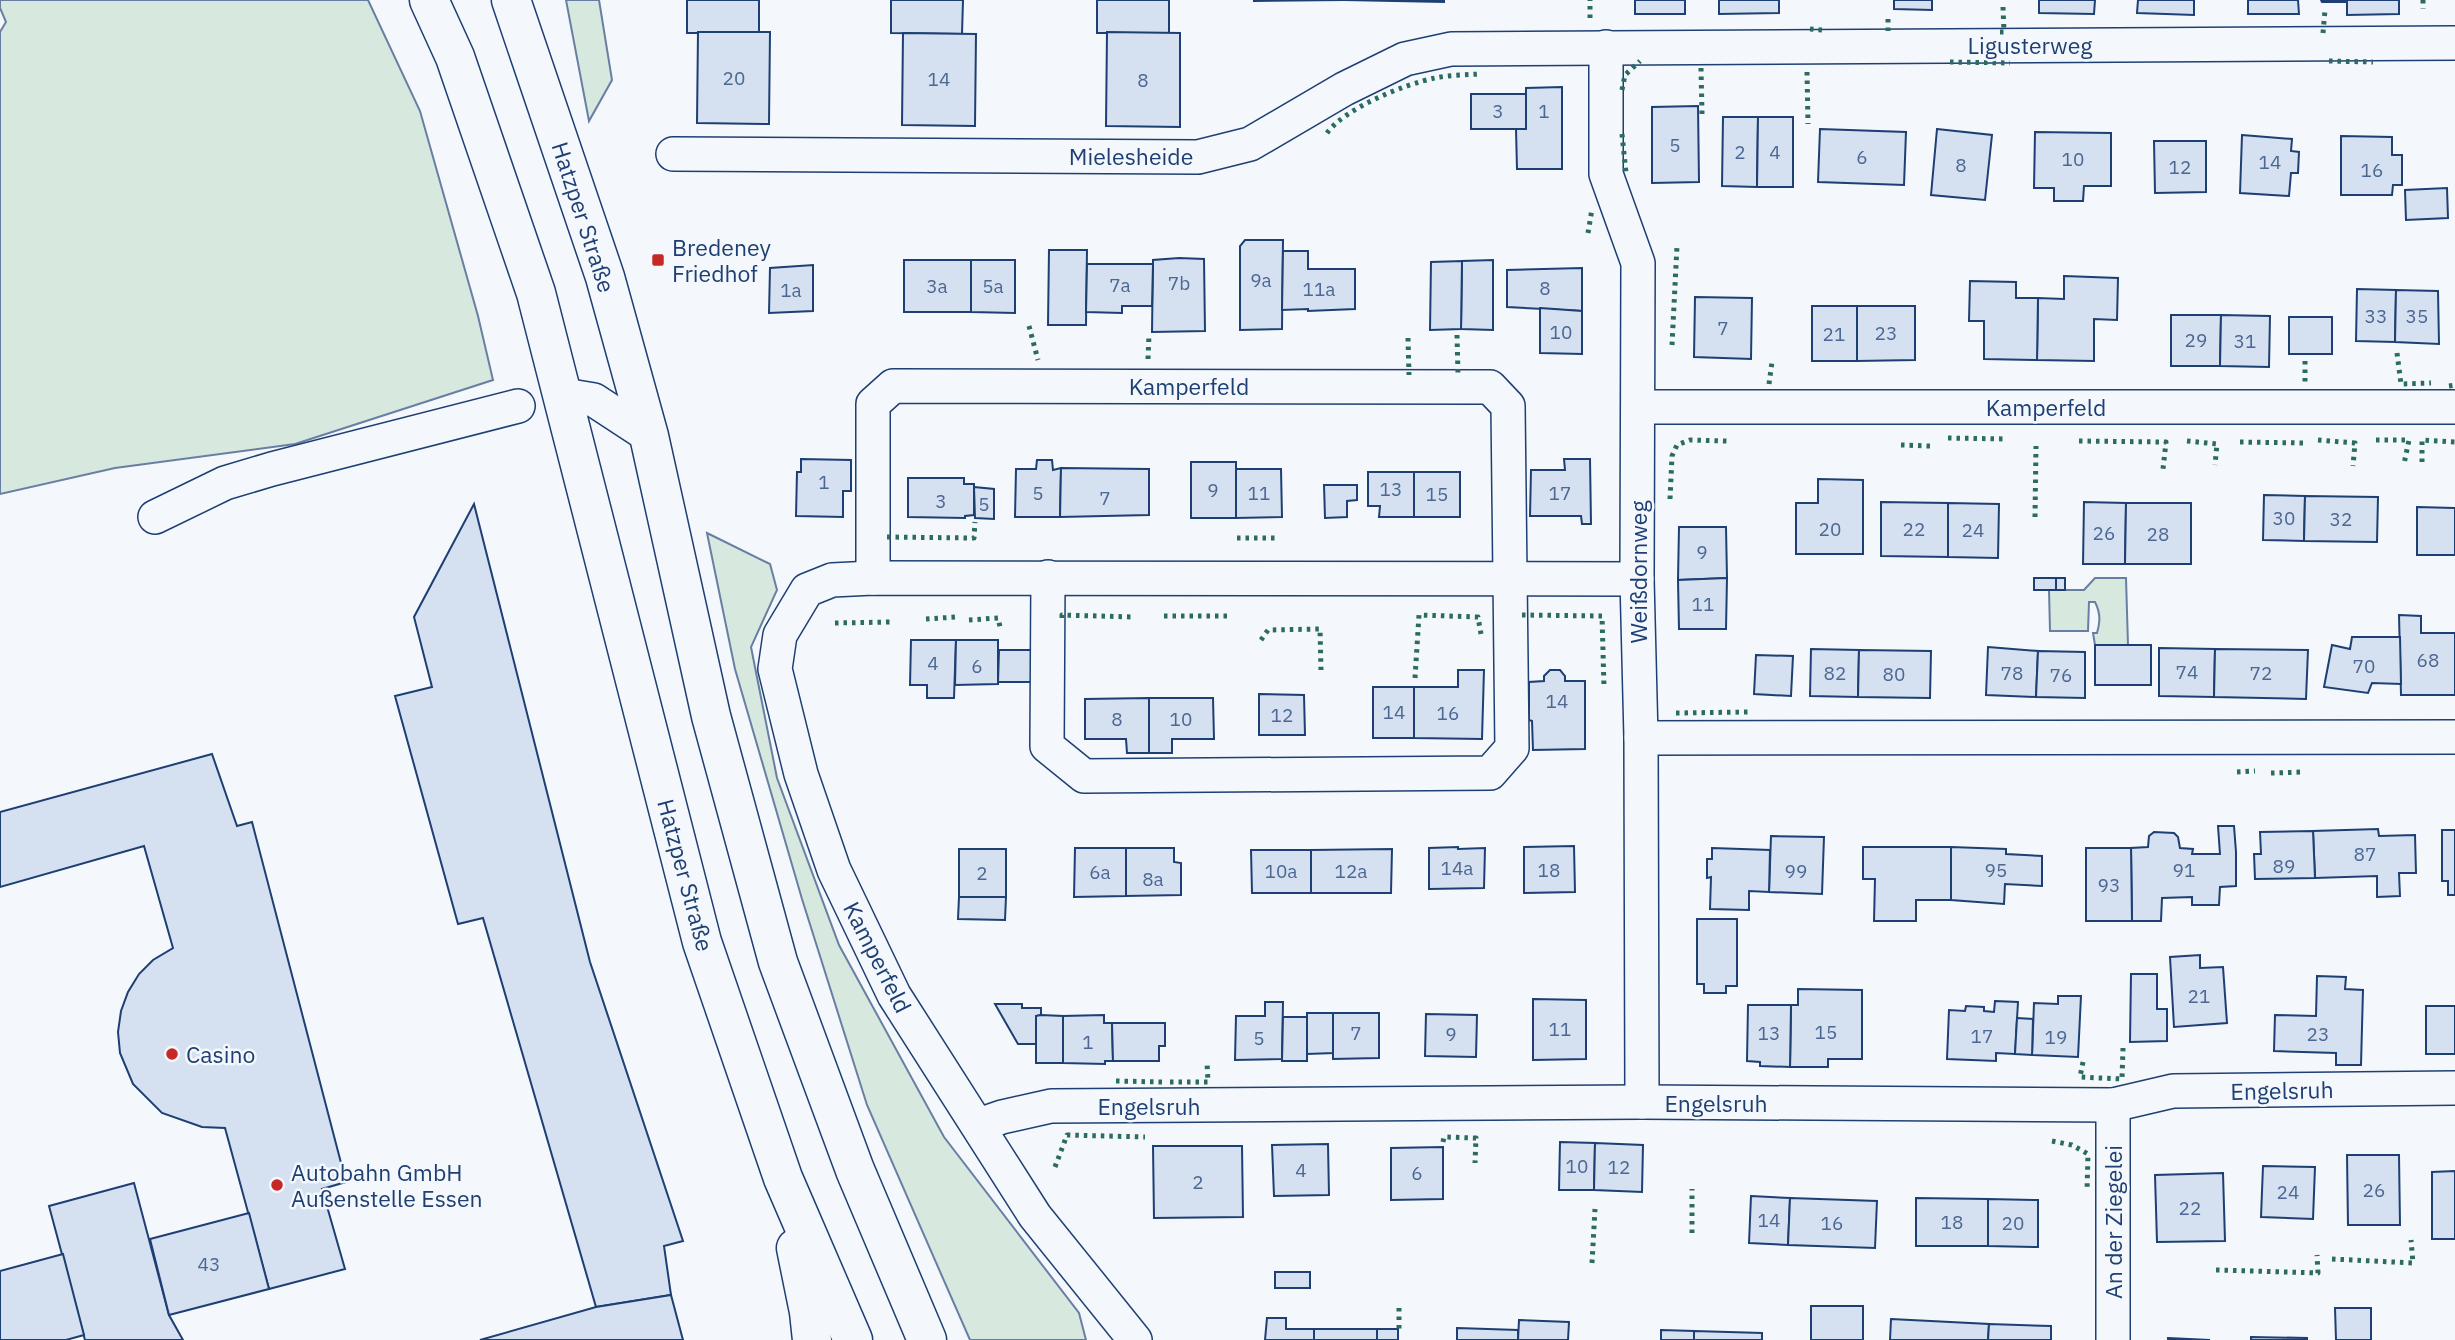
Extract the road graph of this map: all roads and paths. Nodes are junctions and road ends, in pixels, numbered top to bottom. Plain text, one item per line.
1 (429, 0) edge
2 (511, 0) edge
3 (2455, 43) edge
4 (1606, 47) junction
5 (673, 154) dead end
6 (564, 395) junction
7 (518, 406) dead end
8 (1638, 407) junction
9 (2455, 407) edge
10 (649, 436) junction
11 (155, 517) dead end
12 (1048, 577) junction
13 (1510, 577) junction
14 (873, 578) junction
15 (1637, 579) junction
16 (2455, 737) edge
17 (1641, 738) junction
18 (2455, 1088) edge
19 (1642, 1102) junction
20 (2113, 1105) junction
21 (978, 1125) junction
22 (783, 1178) junction
23 (812, 1340) edge
24 (853, 1340) edge
25 (927, 1340) edge
26 (1135, 1340) edge
27 (2113, 1340) edge

1 - 6 main road, Hatzper Straße
2 - 10 main road, Hatzper Straße
3 - 4 street, Ligusterweg
4 - 5 street, Mielesheide
4 - 8 street, Weißdornweg
6 - 10 street
6 - 22 main road, Hatzper Straße
7 - 11 street
8 - 9 street, Kamperfeld
8 - 15 street, Weißdornweg
10 - 25 main road, Hatzper Straße
12 - 13 street, Kamperfeld
12 - 13 street, Kamperfeld
12 - 14 street, Kamperfeld
13 - 14 street, Kamperfeld
13 - 15 street, Kamperfeld
14 - 21 street, Kamperfeld
15 - 17 street, Weißdornweg
16 - 17 street
17 - 19 street, Weißdornweg
18 - 20 street, Engelsruh
19 - 20 street, Engelsruh
19 - 21 street, Engelsruh
20 - 27 street, An der Ziegelei
21 - 26 street, Kamperfeld
22 - 23 main road
22 - 24 main road, Hatzper Straße

